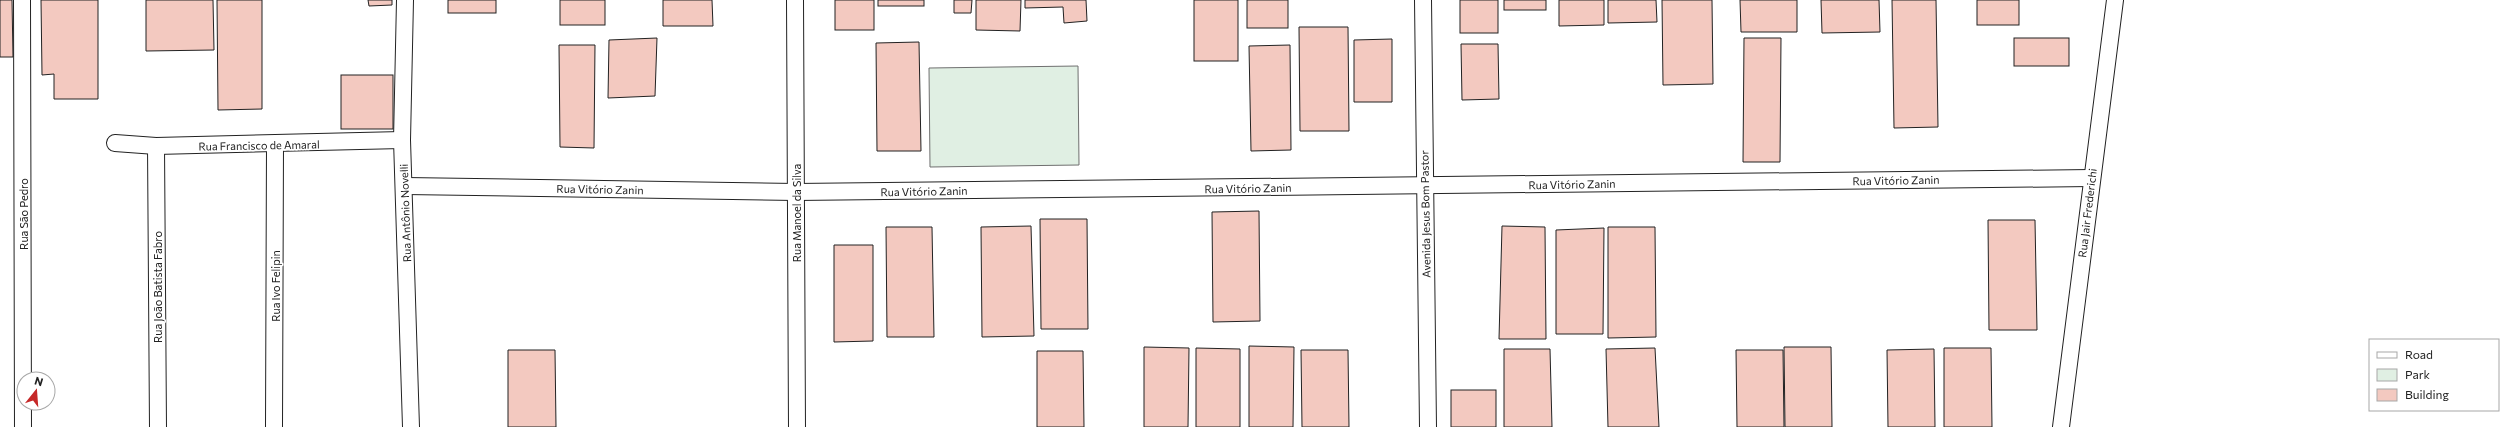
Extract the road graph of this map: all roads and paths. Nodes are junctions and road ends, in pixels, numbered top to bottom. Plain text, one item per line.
1 (22, 0) edge
2 (405, 0) edge
3 (795, 0) edge
4 (1423, 0) edge
5 (2115, 0) edge
6 (402, 140) junction
7 (115, 143) dead end
8 (275, 145) junction
9 (156, 146) junction
10 (2091, 178) junction
11 (405, 186) junction
12 (1425, 186) junction
13 (796, 192) junction
14 (24, 427) edge
15 (158, 427) edge
16 (274, 427) edge
17 (411, 427) edge
18 (797, 427) edge
19 (1428, 427) edge
20 (2061, 427) edge

1 - 14 street, Rua São Pedro
2 - 6 street, Rua Antônio Novelli
3 - 13 street, Rua Manoel da Silva
4 - 12 street, Avenida Jesus Bom Pastor
5 - 10 street, Rua Jair Frederichi
6 - 8 street, Rua Francisco de Amaral
6 - 11 street, Rua Antônio Novelli
7 - 9 street, Rua Francisco de Amaral
8 - 9 street, Rua Francisco de Amaral
8 - 16 street, Rua Ivo Felipin
9 - 15 street, Rua João Batista Fabro
10 - 12 street, Rua Vitório Zanin
10 - 20 street, Rua Jair Frederichi
11 - 13 street, Rua Vitório Zanin
11 - 17 street, Rua Antônio Novelli
12 - 13 street, Rua Vitório Zanin
12 - 19 street, Avenida Jesus Bom Pastor
13 - 18 street, Rua Manoel da Silva

